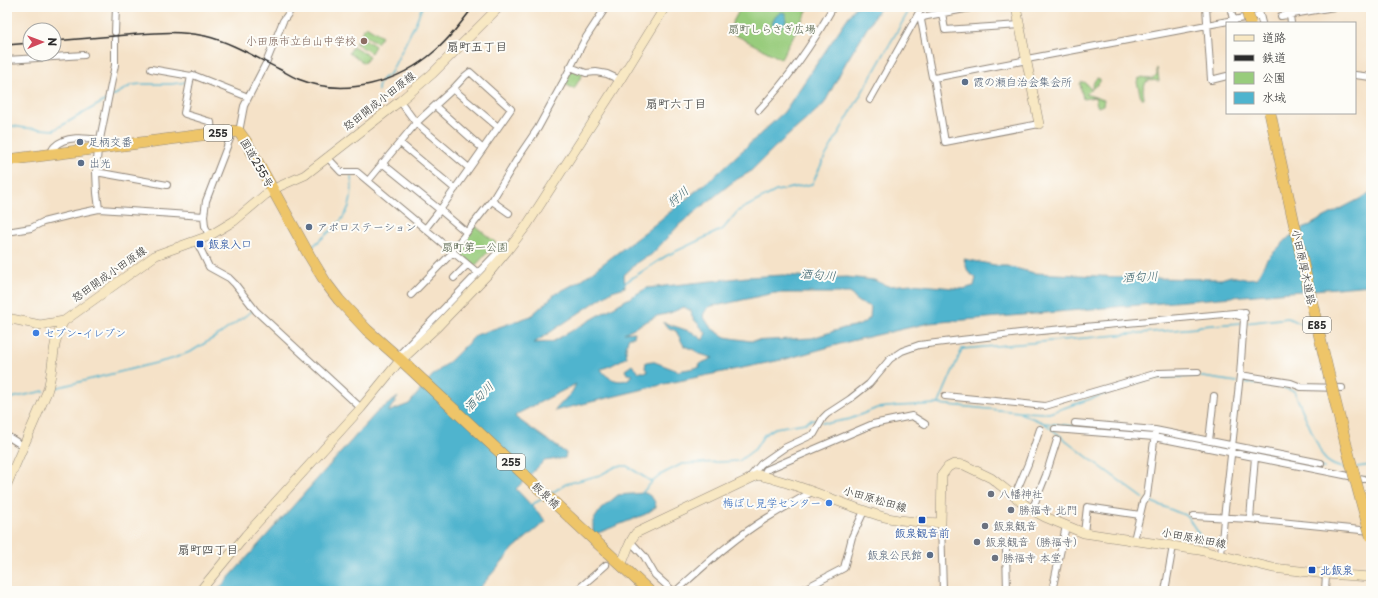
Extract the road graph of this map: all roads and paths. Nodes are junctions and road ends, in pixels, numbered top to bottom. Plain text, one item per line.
1 (116, 7) edge
2 (293, 7) edge
3 (499, 7) edge
4 (606, 7) edge
5 (665, 7) edge
6 (833, 7) edge
7 (922, 7) edge
8 (976, 7) edge
9 (1016, 7) edge
10 (1206, 7) edge
11 (1230, 7) edge
12 (1246, 7) edge
13 (1258, 7) edge
14 (1286, 7) edge
15 (1334, 7) edge
16 (942, 13) junction
17 (1256, 15) edge
18 (1289, 15) junction
19 (920, 16) junction
20 (1281, 16) dead end
21 (1233, 22) edge
22 (1250, 22) edge
23 (1291, 22) edge
24 (1226, 23) edge
25 (1020, 25) junction
26 (1207, 25) junction
27 (115, 32) dead end
28 (115, 39) dead end
29 (84, 56) dead end
30 (1027, 59) junction
31 (7, 60) edge
32 (570, 67) junction
33 (150, 69) dead end
34 (1356, 75) edge
35 (192, 76) junction
36 (1226, 76) edge
37 (1371, 77) edge
38 (934, 78) junction
39 (620, 80) junction
40 (453, 89) junction
41 (248, 97) junction
42 (870, 100) dead end
43 (400, 101) junction
44 (435, 106) junction
45 (759, 110) dead end
46 (1270, 114) edge
47 (1276, 114) edge
48 (416, 123) junction
49 (1039, 124) joint
50 (498, 127) junction
51 (236, 132) junction
52 (212, 134) junction
53 (400, 143) junction
54 (99, 144) junction
55 (483, 149) junction
56 (327, 157) junction
57 (7, 160) edge
58 (382, 163) junction
59 (469, 168) junction
60 (96, 172) junction
61 (368, 181) junction
62 (167, 185) dead end
63 (455, 189) junction
64 (273, 190) junction
65 (492, 201) junction
66 (99, 209) junction
67 (440, 210) junction
68 (509, 213) dead end
69 (204, 216) junction
70 (425, 228) junction
71 (7, 232) edge
72 (466, 232) junction
73 (209, 236) junction
74 (197, 242) junction
75 (452, 251) junction
76 (507, 251) junction
77 (467, 265) junction
78 (478, 273) junction
79 (454, 278) dead end
80 (411, 295) dead end
81 (1246, 312) dead end
82 (1228, 314) junction
83 (7, 318) edge
84 (64, 321) junction
85 (399, 358) junction
86 (1198, 372) dead end
87 (1239, 376) junction
88 (1342, 388) dead end
89 (945, 396) dead end
90 (1214, 396) dead end
91 (361, 408) junction
92 (1075, 423) dead end
93 (925, 424) dead end
94 (1091, 424) junction
95 (1055, 428) dead end
96 (1040, 429) dead end
97 (1090, 430) junction
98 (1155, 430) junction
99 (7, 436) edge
100 (1154, 437) junction
101 (1057, 440) dead end
102 (1209, 441) junction
103 (23, 446) junction
104 (1232, 448) junction
105 (1255, 457) junction
106 (1321, 463) dead end
107 (763, 476) junction
108 (1364, 479) dead end
109 (746, 481) junction
110 (7, 484) edge
111 (812, 492) junction
112 (1014, 497) junction
113 (1032, 510) junction
114 (864, 511) junction
115 (1371, 512) edge
116 (1140, 515) junction
117 (1194, 516) dead end
118 (1224, 518) junction
119 (1250, 520) junction
120 (942, 524) junction
121 (1066, 526) junction
122 (1371, 531) edge
123 (1084, 533) junction
124 (1371, 536) edge
125 (1134, 540) junction
126 (630, 541) junction
127 (1173, 546) junction
128 (1006, 550) dead end
129 (1221, 554) junction
130 (606, 565) dead end
131 (621, 565) junction
132 (1326, 574) junction
133 (1371, 577) edge
134 (200, 591) edge
135 (576, 591) edge
136 (649, 591) edge
137 (675, 591) edge
138 (800, 591) edge
139 (943, 591) edge
140 (1007, 591) edge
141 (1052, 591) edge
142 (1165, 591) edge
143 (1325, 591) edge

1 - 27 street
2 - 41 street
3 - 43 main road, 怒田開成小田原線
4 - 32 street
5 - 39 main road
6 - 45 street
7 - 19 street
8 - 16 street
9 - 25 main road
10 - 26 street
11 - 21 street
12 - 22 highway, bridge
13 - 17 street
14 - 18 street
15 - 18 street
16 - 19 street
16 - 25 street
17 - 21 street
18 - 20 street
18 - 23 street
19 - 38 street
19 - 42 street
24 - 26 street
25 - 30 main road
26 - 30 street
26 - 36 street
28 - 54 street
29 - 31 street
30 - 38 street
30 - 49 main road
32 - 39 street
32 - 65 street
33 - 35 street
34 - 37 street
35 - 41 street
35 - 52 street
38 - 49 street
39 - 76 main road
40 - 44 street
40 - 50 street
40 - 50 street
41 - 51 street
43 - 48 street
43 - 56 main road, 怒田開成小田原線
44 - 48 street
44 - 55 street
46 - 124 highway, 小田原厚木道路 / E85, bridge
47 - 115 highway, 小田原厚木道路 / E85
48 - 53 street
48 - 59 street
50 - 55 street
51 - 52 highway, 国道255号 / 255
51 - 64 highway, 国道255号 / 255
51 - 69 street
52 - 54 highway, 国道255号 / 255
53 - 58 street
53 - 63 street
54 - 57 highway, 国道255号 / 255
54 - 60 street
55 - 59 street
56 - 61 street
56 - 64 main road, 怒田開成小田原線
58 - 61 street
58 - 67 street
59 - 63 street
60 - 62 street
60 - 66 street
61 - 70 street
63 - 67 street
64 - 73 main road, 怒田開成小田原線
64 - 85 highway, 国道255号 / 255
65 - 68 street
65 - 72 street
66 - 69 street
66 - 71 street
67 - 70 street
67 - 72 street
69 - 73 street
70 - 75 street
72 - 75 street
73 - 74 main road, 怒田開成小田原線
74 - 84 main road, 怒田開成小田原線
74 - 91 street
75 - 77 street
75 - 80 street
76 - 78 street
76 - 85 main road
77 - 78 street
77 - 79 street
78 - 85 street
81 - 82 street
82 - 87 street
82 - 109 street
83 - 84 main road
84 - 103 main road
85 - 91 main road
85 - 131 highway, 飯泉橋 / 255
86 - 89 street
87 - 88 street
87 - 104 street
90 - 102 street
91 - 134 main road
92 - 94 street
93 - 107 street
94 - 97 street
94 - 98 street
95 - 97 street
96 - 112 street
97 - 100 street
98 - 100 street
98 - 102 street
99 - 103 street
100 - 104 street
100 - 116 street
101 - 113 street
102 - 104 street
103 - 110 main road
104 - 105 street
104 - 106 street
104 - 118 street
105 - 108 street
105 - 119 street
107 - 109 main road
107 - 111 main road, 小田原松田線
109 - 126 main road
111 - 114 main road, 小田原松田線
111 - 137 street
112 - 113 main road, 小田原松田線
112 - 120 main road, 小田原松田線
113 - 121 main road, 小田原松田線
114 - 120 main road, 小田原松田線
114 - 138 street
116 - 123 street
116 - 125 street
117 - 118 street
118 - 119 street
118 - 129 street
119 - 122 street
120 - 139 street
121 - 123 main road, 小田原松田線
121 - 141 street
123 - 125 main road, 小田原松田線
125 - 127 main road, 小田原松田線
126 - 131 main road
126 - 137 street
127 - 129 main road, 小田原松田線
127 - 142 street
128 - 140 street
129 - 132 main road, 小田原松田線
130 - 135 street
131 - 136 highway, 255
132 - 133 main road, 小田原松田線
132 - 143 street

